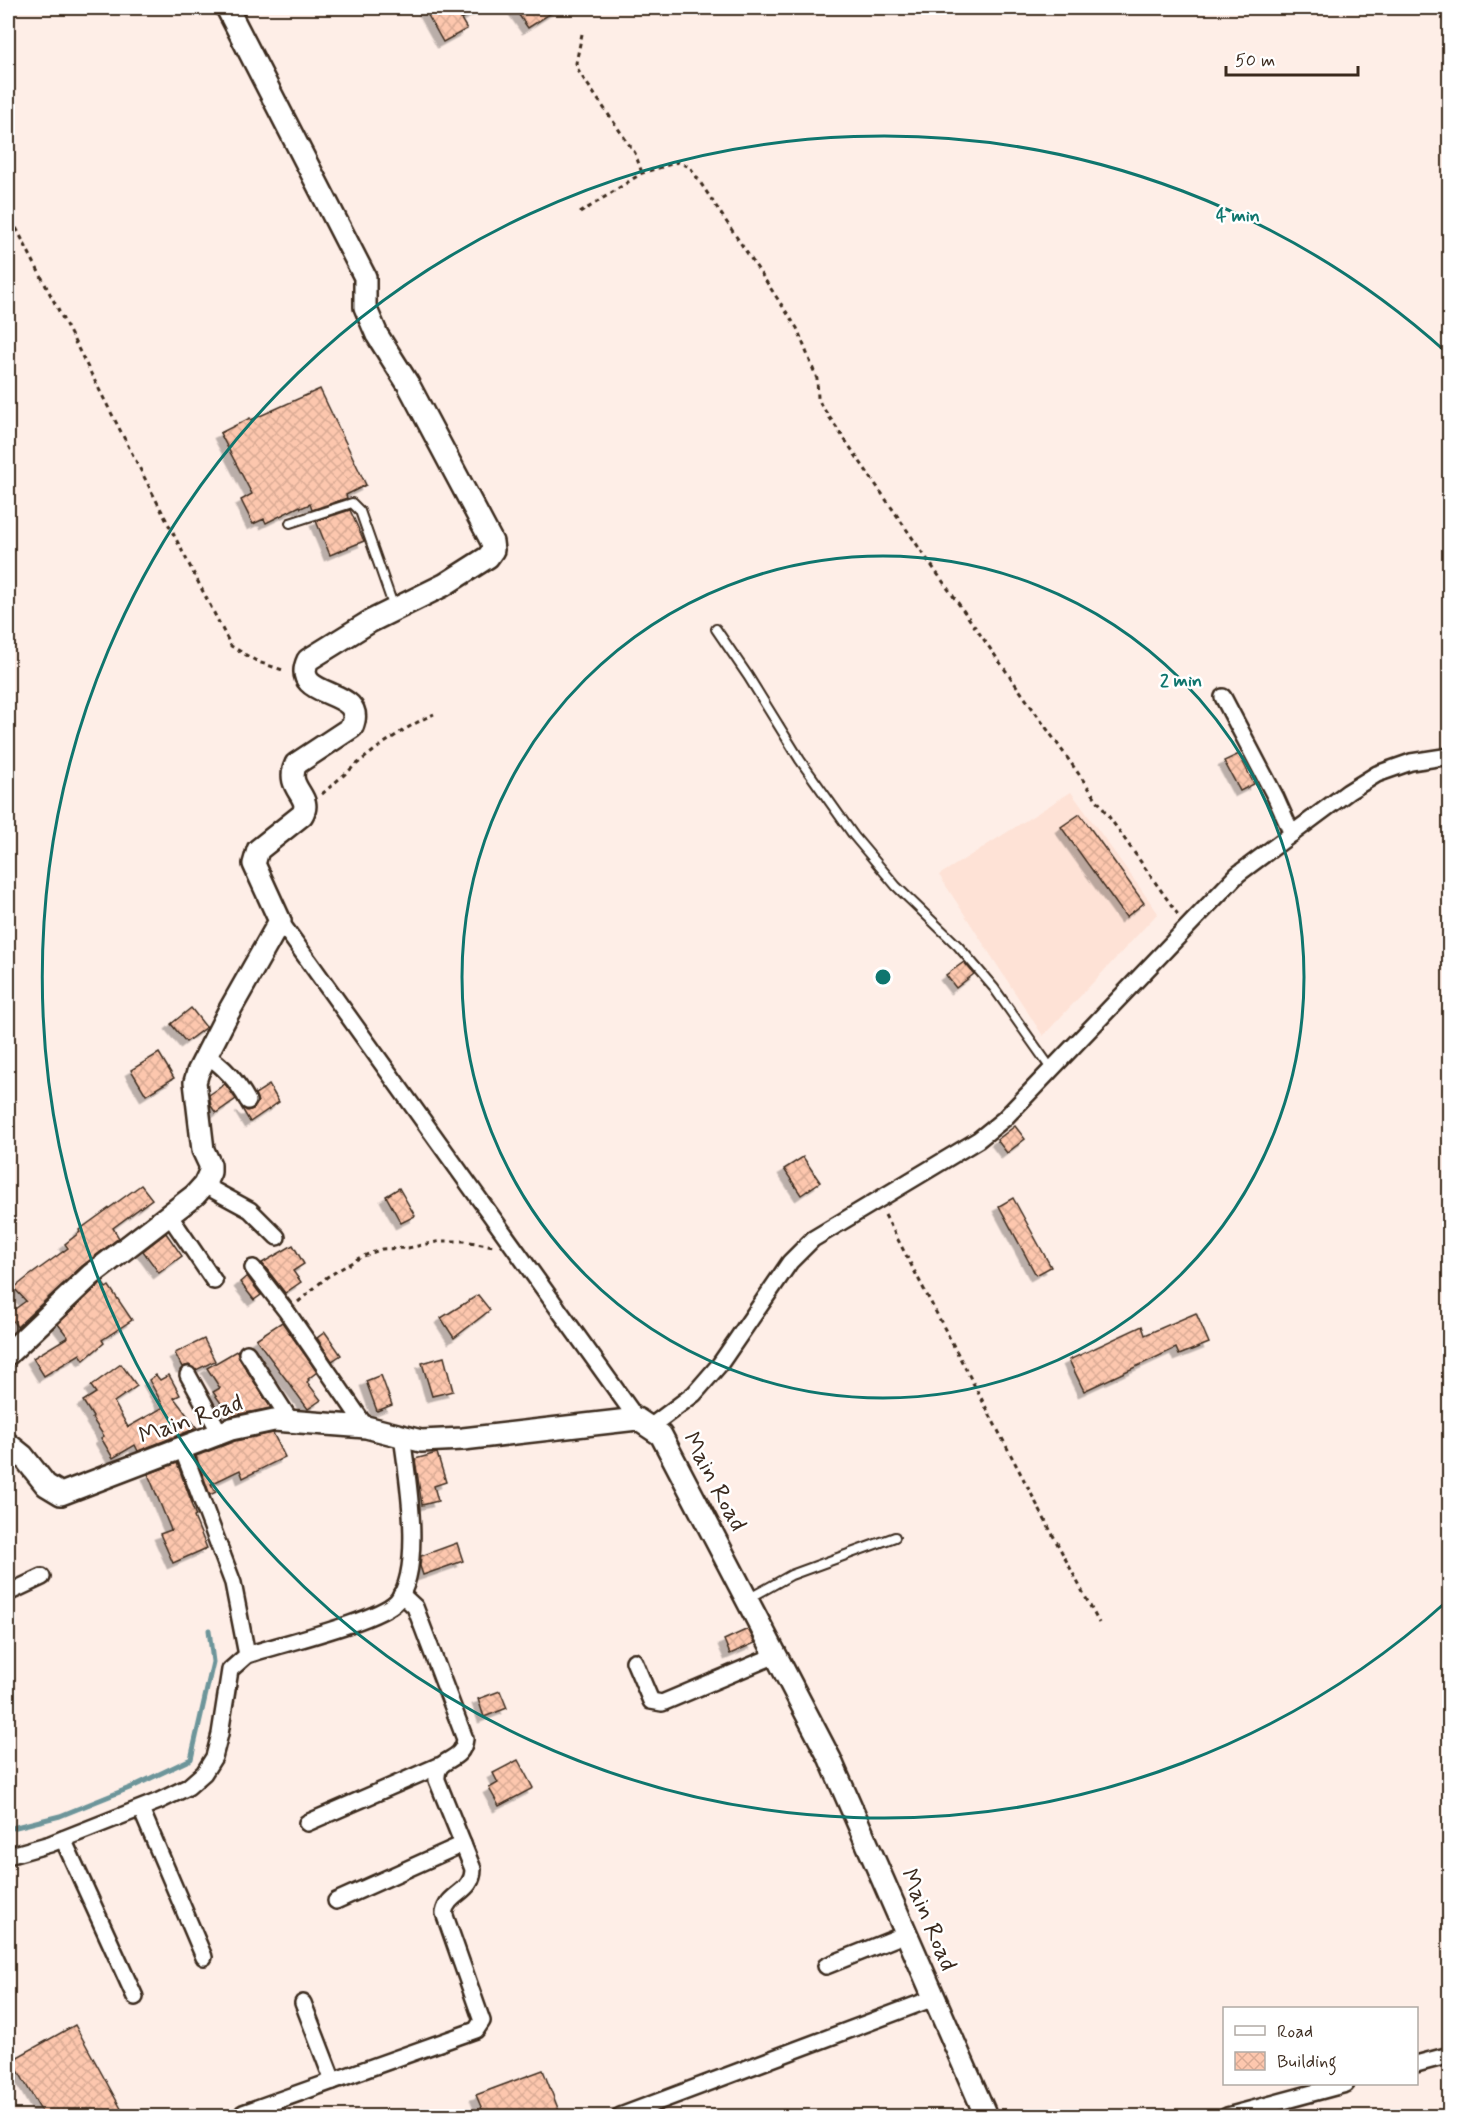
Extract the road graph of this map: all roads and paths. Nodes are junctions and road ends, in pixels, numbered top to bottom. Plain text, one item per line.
1 (227, 8) edge
2 (582, 34) dead end
3 (642, 173) junction
4 (8, 212) edge
5 (579, 213) dead end
6 (290, 523) dead end
7 (395, 609) junction
8 (716, 629) dead end
9 (305, 677) junction
10 (1223, 697) dead end
11 (434, 714) dead end
12 (1449, 756) edge
13 (305, 810) junction
14 (1292, 834) junction
15 (280, 921) junction
16 (1187, 927) junction
17 (206, 1055) junction
18 (1052, 1070) junction
19 (248, 1101) dead end
20 (204, 1185) junction
21 (877, 1200) junction
22 (169, 1215) junction
23 (277, 1237) dead end
24 (516, 1249) junction
25 (253, 1268) dead end
26 (214, 1281) dead end
27 (287, 1312) junction
28 (247, 1353) dead end
29 (8, 1354) edge
30 (188, 1375) dead end
31 (290, 1420) junction
32 (644, 1423) junction
33 (366, 1427) junction
34 (220, 1433) junction
35 (402, 1436) junction
36 (8, 1444) edge
37 (182, 1448) junction
38 (895, 1537) dead end
39 (42, 1577) dead end
40 (8, 1593) edge
41 (401, 1594) junction
42 (747, 1599) junction
43 (1099, 1623) dead end
44 (247, 1655) junction
45 (776, 1655) junction
46 (634, 1661) dead end
47 (438, 1766) junction
48 (141, 1809) junction
49 (307, 1823) dead end
50 (63, 1839) junction
51 (463, 1844) junction
52 (8, 1856) edge
53 (336, 1901) dead end
54 (906, 1934) junction
55 (204, 1957) dead end
56 (826, 1966) dead end
57 (135, 1997) dead end
58 (934, 1998) junction
59 (303, 2003) dead end
60 (1449, 2055) edge
61 (1418, 2063) edge
62 (333, 2081) junction
63 (1342, 2085) edge
64 (243, 2113) dead end
65 (620, 2116) edge
66 (986, 2116) edge
67 (1227, 2116) edge

1 - 7 street
2 - 3 path
3 - 5 path
3 - 16 path
4 - 9 path
6 - 7 lane
7 - 9 street
8 - 18 lane
9 - 13 street
10 - 14 street
11 - 13 path
12 - 14 street
13 - 15 street
14 - 16 street
15 - 17 street
15 - 24 street
16 - 18 street
17 - 19 street
17 - 20 street
18 - 21 street
20 - 22 street
20 - 23 street
21 - 32 street
21 - 43 path
22 - 26 street
22 - 29 street
24 - 27 path
24 - 32 street
25 - 27 street
27 - 33 street
28 - 31 street
30 - 34 street
31 - 33 street, Main Road
31 - 34 street, Main Road
32 - 35 street, Main Road
32 - 42 street, Main Road
33 - 35 street, Main Road
34 - 37 street, Main Road
35 - 41 street
36 - 37 street, Main Road
37 - 44 street
38 - 42 lane
39 - 40 street
41 - 44 street
41 - 47 street
42 - 45 street, Main Road
44 - 48 street
45 - 46 street
45 - 54 street, Main Road
47 - 49 street
47 - 51 street
48 - 50 street
48 - 55 street
50 - 52 street
50 - 57 street
51 - 53 street
51 - 62 street
54 - 56 street
54 - 58 street, Main Road
58 - 65 street
58 - 66 street, Main Road
59 - 62 street
60 - 61 street
62 - 64 street
63 - 67 street

